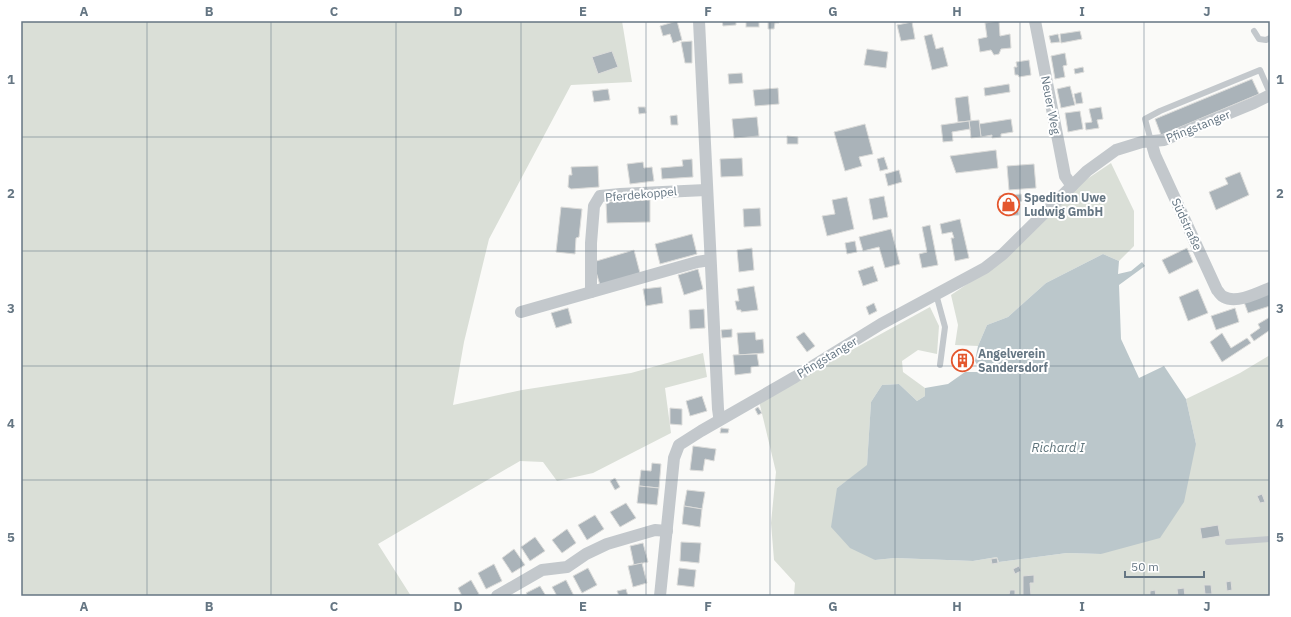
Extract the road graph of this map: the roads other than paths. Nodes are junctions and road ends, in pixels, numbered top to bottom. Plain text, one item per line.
1 (698, 21) edge
2 (1034, 21) edge
3 (1254, 31) dead end
4 (1270, 38) edge
5 (1270, 94) edge
6 (1151, 141) junction
7 (1072, 186) junction
8 (706, 190) junction
9 (710, 260) junction
10 (1270, 288) edge
11 (591, 292) junction
12 (936, 294) junction
13 (521, 312) dead end
14 (940, 365) dead end
15 (721, 419) junction
16 (667, 531) junction
17 (1270, 539) edge
18 (1228, 542) dead end
19 (497, 596) edge
20 (660, 596) edge

1 - 8 street
2 - 7 street, Neuer Weg
3 - 4 lane
5 - 6 street, Pfingstanger
5 - 6 lane
6 - 7 street, Pfingstanger
6 - 10 street, Südstraße
7 - 12 street, Pfingstanger
8 - 9 street
8 - 11 street, Pferdekoppel
9 - 11 street
9 - 15 street
11 - 13 street
12 - 14 lane
12 - 15 street, Pfingstanger
15 - 16 street, Pfingstanger
16 - 19 street
16 - 20 street, Pfingstanger
17 - 18 lane

